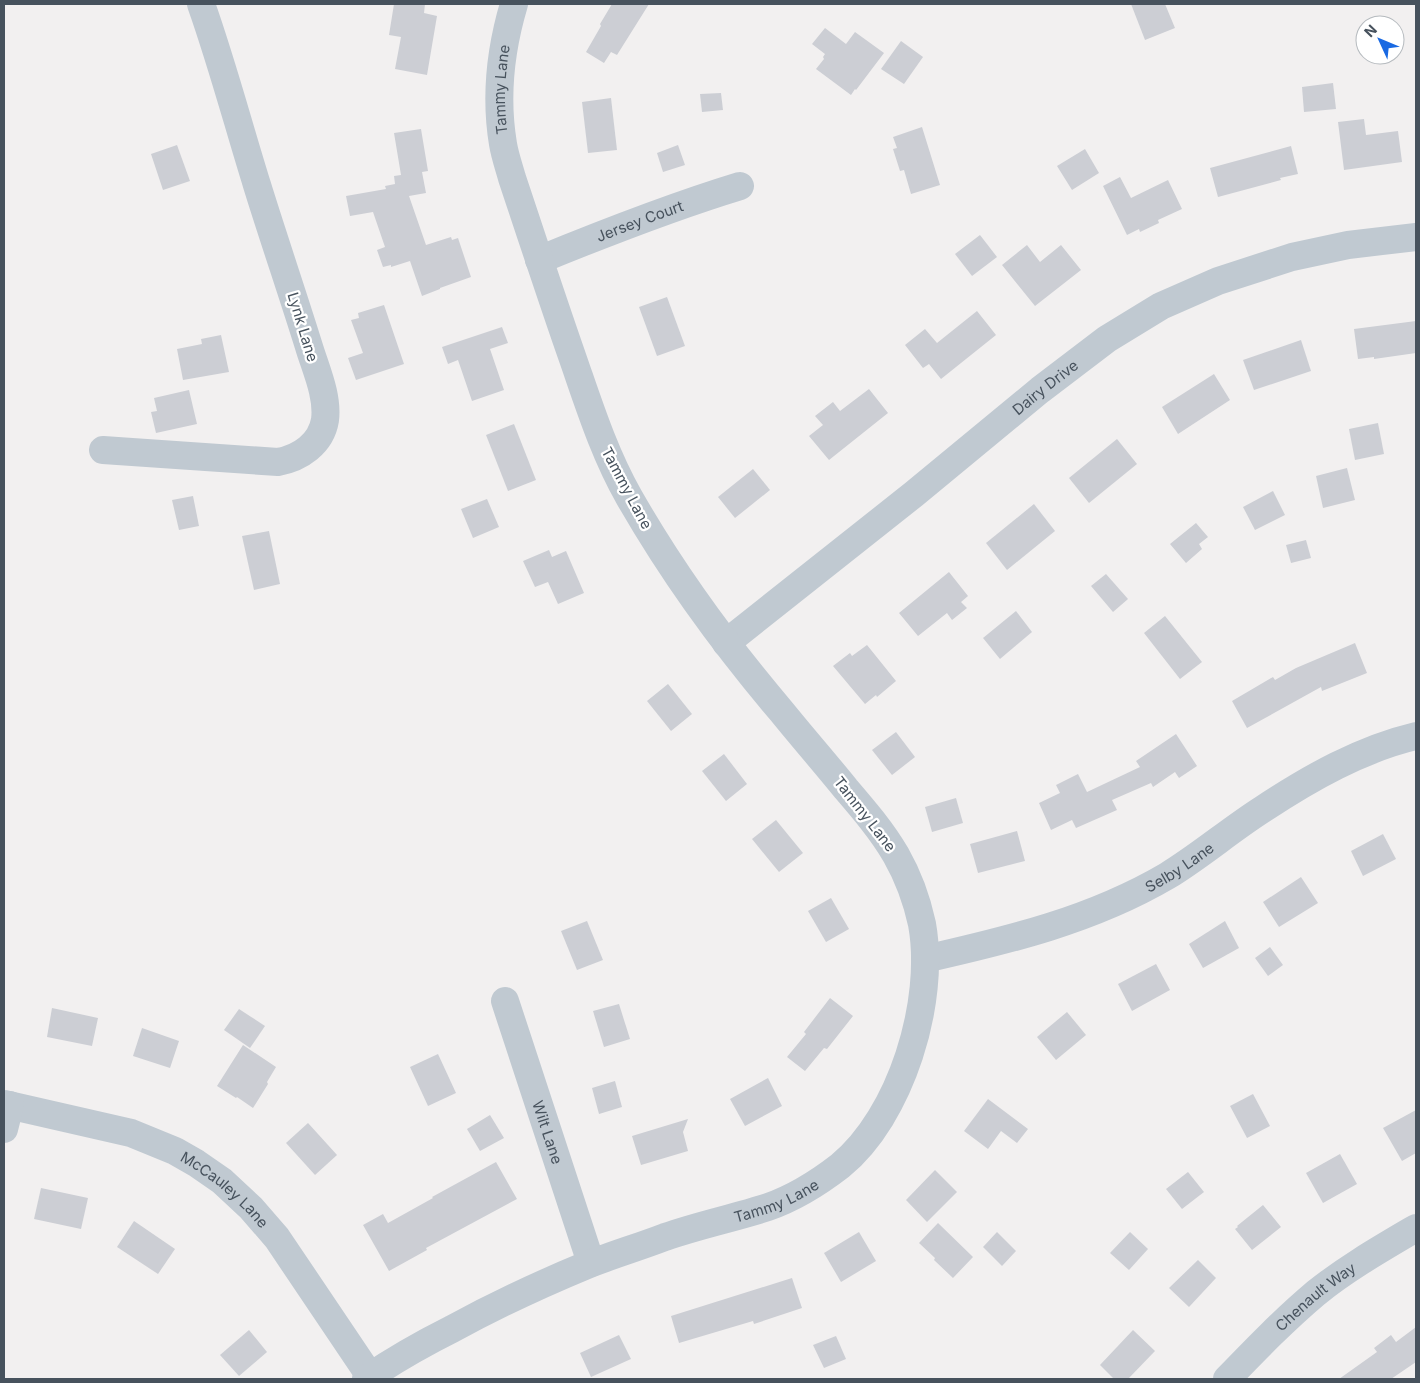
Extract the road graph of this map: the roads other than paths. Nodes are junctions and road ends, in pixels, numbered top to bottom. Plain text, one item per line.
1 (201, 4) edge
2 (514, 4) edge
3 (740, 186) dead end
4 (1416, 237) edge
5 (539, 260) junction
6 (103, 450) dead end
7 (726, 643) junction
8 (1416, 736) edge
9 (925, 959) junction
10 (505, 1000) dead end
11 (6, 1113) edge
12 (1416, 1228) edge
13 (591, 1263) junction
14 (370, 1378) edge
15 (1227, 1379) edge

1 - 6 street, Lynk Lane
2 - 5 street, Tammy Lane
3 - 5 street, Jersey Court
4 - 7 street, Dairy Drive
5 - 7 street, Tammy Lane
7 - 9 street, Tammy Lane
8 - 9 street, Selby Lane
9 - 13 street, Tammy Lane
10 - 13 street, Wilt Lane
11 - 14 street, McCauley Lane
12 - 15 street, Chenault Way
13 - 14 street, Tammy Lane

